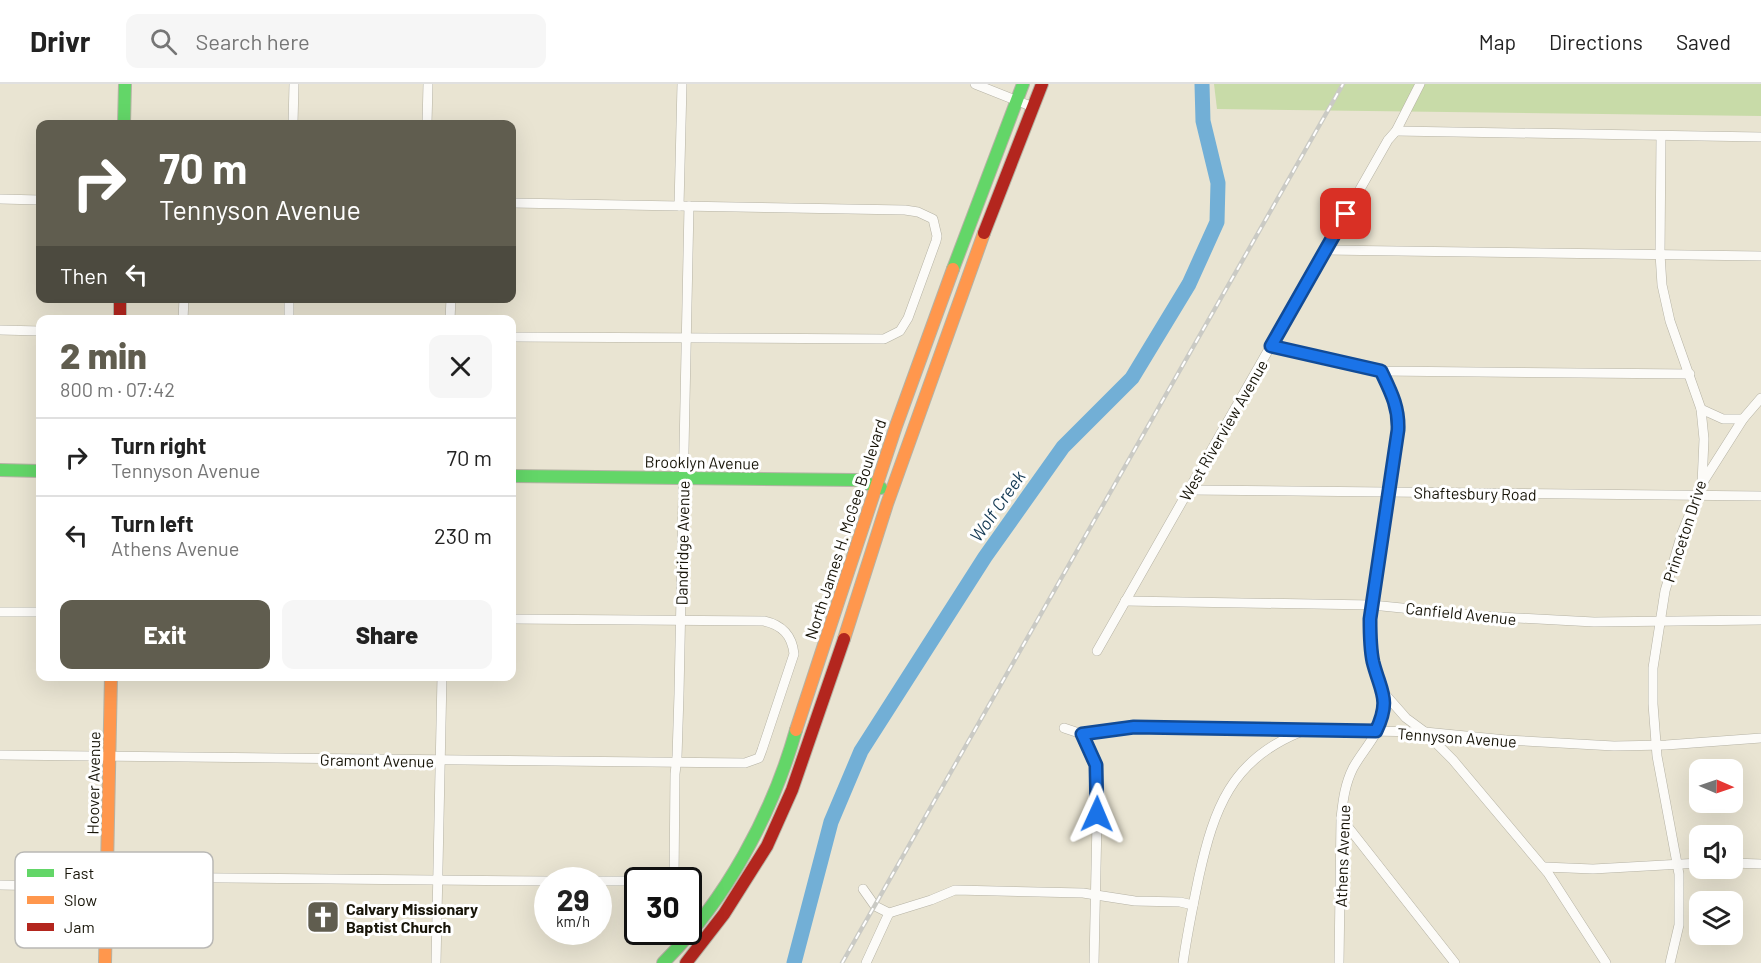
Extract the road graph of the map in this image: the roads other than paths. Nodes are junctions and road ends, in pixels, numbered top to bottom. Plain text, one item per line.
1 (125, 84) edge
2 (294, 84) edge
3 (428, 84) edge
4 (682, 84) edge
5 (975, 84) edge
6 (1023, 84) edge
7 (1042, 84) edge
8 (1420, 84) edge
9 (1016, 100) junction
10 (1033, 107) junction
11 (124, 120) edge
12 (293, 120) edge
13 (427, 120) edge
14 (1396, 131) junction
15 (1661, 136) junction
16 (1761, 137) edge
17 (0, 199) edge
18 (36, 200) edge
19 (516, 203) edge
20 (684, 206) junction
21 (1325, 250) junction
22 (1660, 254) junction
23 (1761, 256) edge
24 (0, 330) edge
25 (36, 331) edge
26 (516, 337) edge
27 (686, 338) junction
28 (1271, 346) junction
29 (1381, 371) junction
30 (1690, 374) junction
31 (1761, 398) edge
32 (1701, 409) junction
33 (1743, 419) junction
34 (0, 470) edge
35 (36, 471) edge
36 (516, 476) edge
37 (683, 478) junction
38 (1702, 484) junction
39 (876, 486) junction
40 (1189, 490) junction
41 (891, 491) junction
42 (1389, 491) junction
43 (1698, 495) junction
44 (1761, 496) edge
45 (1125, 601) junction
46 (1372, 605) junction
47 (0, 612) edge
48 (36, 612) edge
49 (516, 619) edge
50 (680, 620) junction
51 (1761, 620) edge
52 (1659, 622) junction
53 (1097, 651) dead end
54 (111, 681) edge
55 (442, 681) edge
56 (1384, 693) junction
57 (1064, 728) dead end
58 (1305, 730) junction
59 (1376, 731) junction
60 (1425, 732) junction
61 (1082, 734) junction
62 (1761, 738) edge
63 (1656, 745) junction
64 (0, 755) edge
65 (110, 758) junction
66 (440, 761) junction
67 (676, 763) junction
68 (1341, 818) junction
69 (108, 852) edge
70 (1689, 863) edge
71 (1743, 863) edge
72 (1677, 864) junction
73 (1761, 864) edge
74 (674, 867) edge
75 (1544, 867) junction
76 (438, 880) junction
77 (213, 881) edge
78 (534, 881) edge
79 (0, 885) edge
80 (15, 885) edge
81 (864, 889) dead end
82 (1095, 895) junction
83 (1193, 905) junction
84 (889, 913) junction
85 (105, 948) edge
86 (105, 963) edge
87 (436, 963) edge
88 (663, 963) edge
89 (686, 963) edge
90 (866, 963) edge
91 (1094, 963) edge
92 (1183, 963) edge
93 (1339, 963) edge
94 (1455, 963) edge
95 (1606, 963) edge
96 (1670, 963) edge

1 - 11 main road
2 - 12 street
3 - 13 street
4 - 20 street, Dandridge Avenue
5 - 9 street
6 - 9 main road, North James H. McGee Boulevard
7 - 10 main road, North James H. McGee Boulevard
8 - 14 street, West Riverview Avenue
9 - 10 street
9 - 39 main road, North James H. McGee Boulevard
10 - 41 main road, North James H. McGee Boulevard
14 - 15 street
14 - 21 street, West Riverview Avenue
15 - 16 street
15 - 22 street, Princeton Drive
17 - 18 street
19 - 20 street
20 - 27 street, Dandridge Avenue
20 - 27 street
21 - 22 street
21 - 28 street, West Riverview Avenue
22 - 23 street
22 - 30 street, Princeton Drive
24 - 25 street
26 - 27 street
27 - 37 street, Dandridge Avenue
28 - 29 street
28 - 40 street, West Riverview Avenue
29 - 30 street
29 - 42 street, Athens Avenue
30 - 32 street, Princeton Drive
31 - 33 street
32 - 33 street
32 - 38 street, Princeton Drive
33 - 38 street
34 - 35 main road
36 - 37 main road, Brooklyn Avenue
37 - 39 main road, Brooklyn Avenue
37 - 50 street, Dandridge Avenue
38 - 43 street, Princeton Drive
39 - 41 main road, Brooklyn Avenue
39 - 88 main road, North James H. McGee Boulevard
40 - 42 street, Shaftesbury Road
40 - 45 street, West Riverview Avenue
41 - 89 main road, North James H. McGee Boulevard
42 - 43 street, Shaftesbury Road
42 - 46 street, Athens Avenue
43 - 44 street, Shaftesbury Road
43 - 52 street, Princeton Drive
45 - 46 street, Canfield Avenue
45 - 53 street, West Riverview Avenue
46 - 52 street, Canfield Avenue
46 - 56 street, Athens Avenue
47 - 48 street
49 - 50 street
50 - 67 street, Dandridge Avenue
50 - 67 street, Gramont Avenue
51 - 52 street, Canfield Avenue
52 - 63 street, Princeton Drive
54 - 65 main road, Hoover Avenue
55 - 66 street
56 - 59 street, Athens Avenue
56 - 60 street
57 - 61 street
58 - 59 street, Tennyson Avenue
58 - 61 street, Tennyson Avenue
58 - 83 street
59 - 60 street, Tennyson Avenue
59 - 68 street, Athens Avenue
60 - 63 street, Tennyson Avenue
60 - 75 street
61 - 82 street
62 - 63 street, Tennyson Avenue
63 - 72 street, Princeton Drive
64 - 65 street, Gramont Avenue
65 - 66 street, Gramont Avenue
65 - 69 main road, Hoover Avenue
66 - 67 street, Gramont Avenue
66 - 76 street
67 - 74 street, Dandridge Avenue
68 - 93 street, Athens Avenue
68 - 94 street
70 - 72 street
71 - 73 street
72 - 75 street
72 - 96 street, Princeton Drive
75 - 95 street
76 - 77 street
76 - 78 street
76 - 87 street
79 - 80 street
81 - 84 street
82 - 83 street
82 - 84 street
82 - 91 street
83 - 92 street
84 - 90 street
85 - 86 main road, Hoover Avenue

